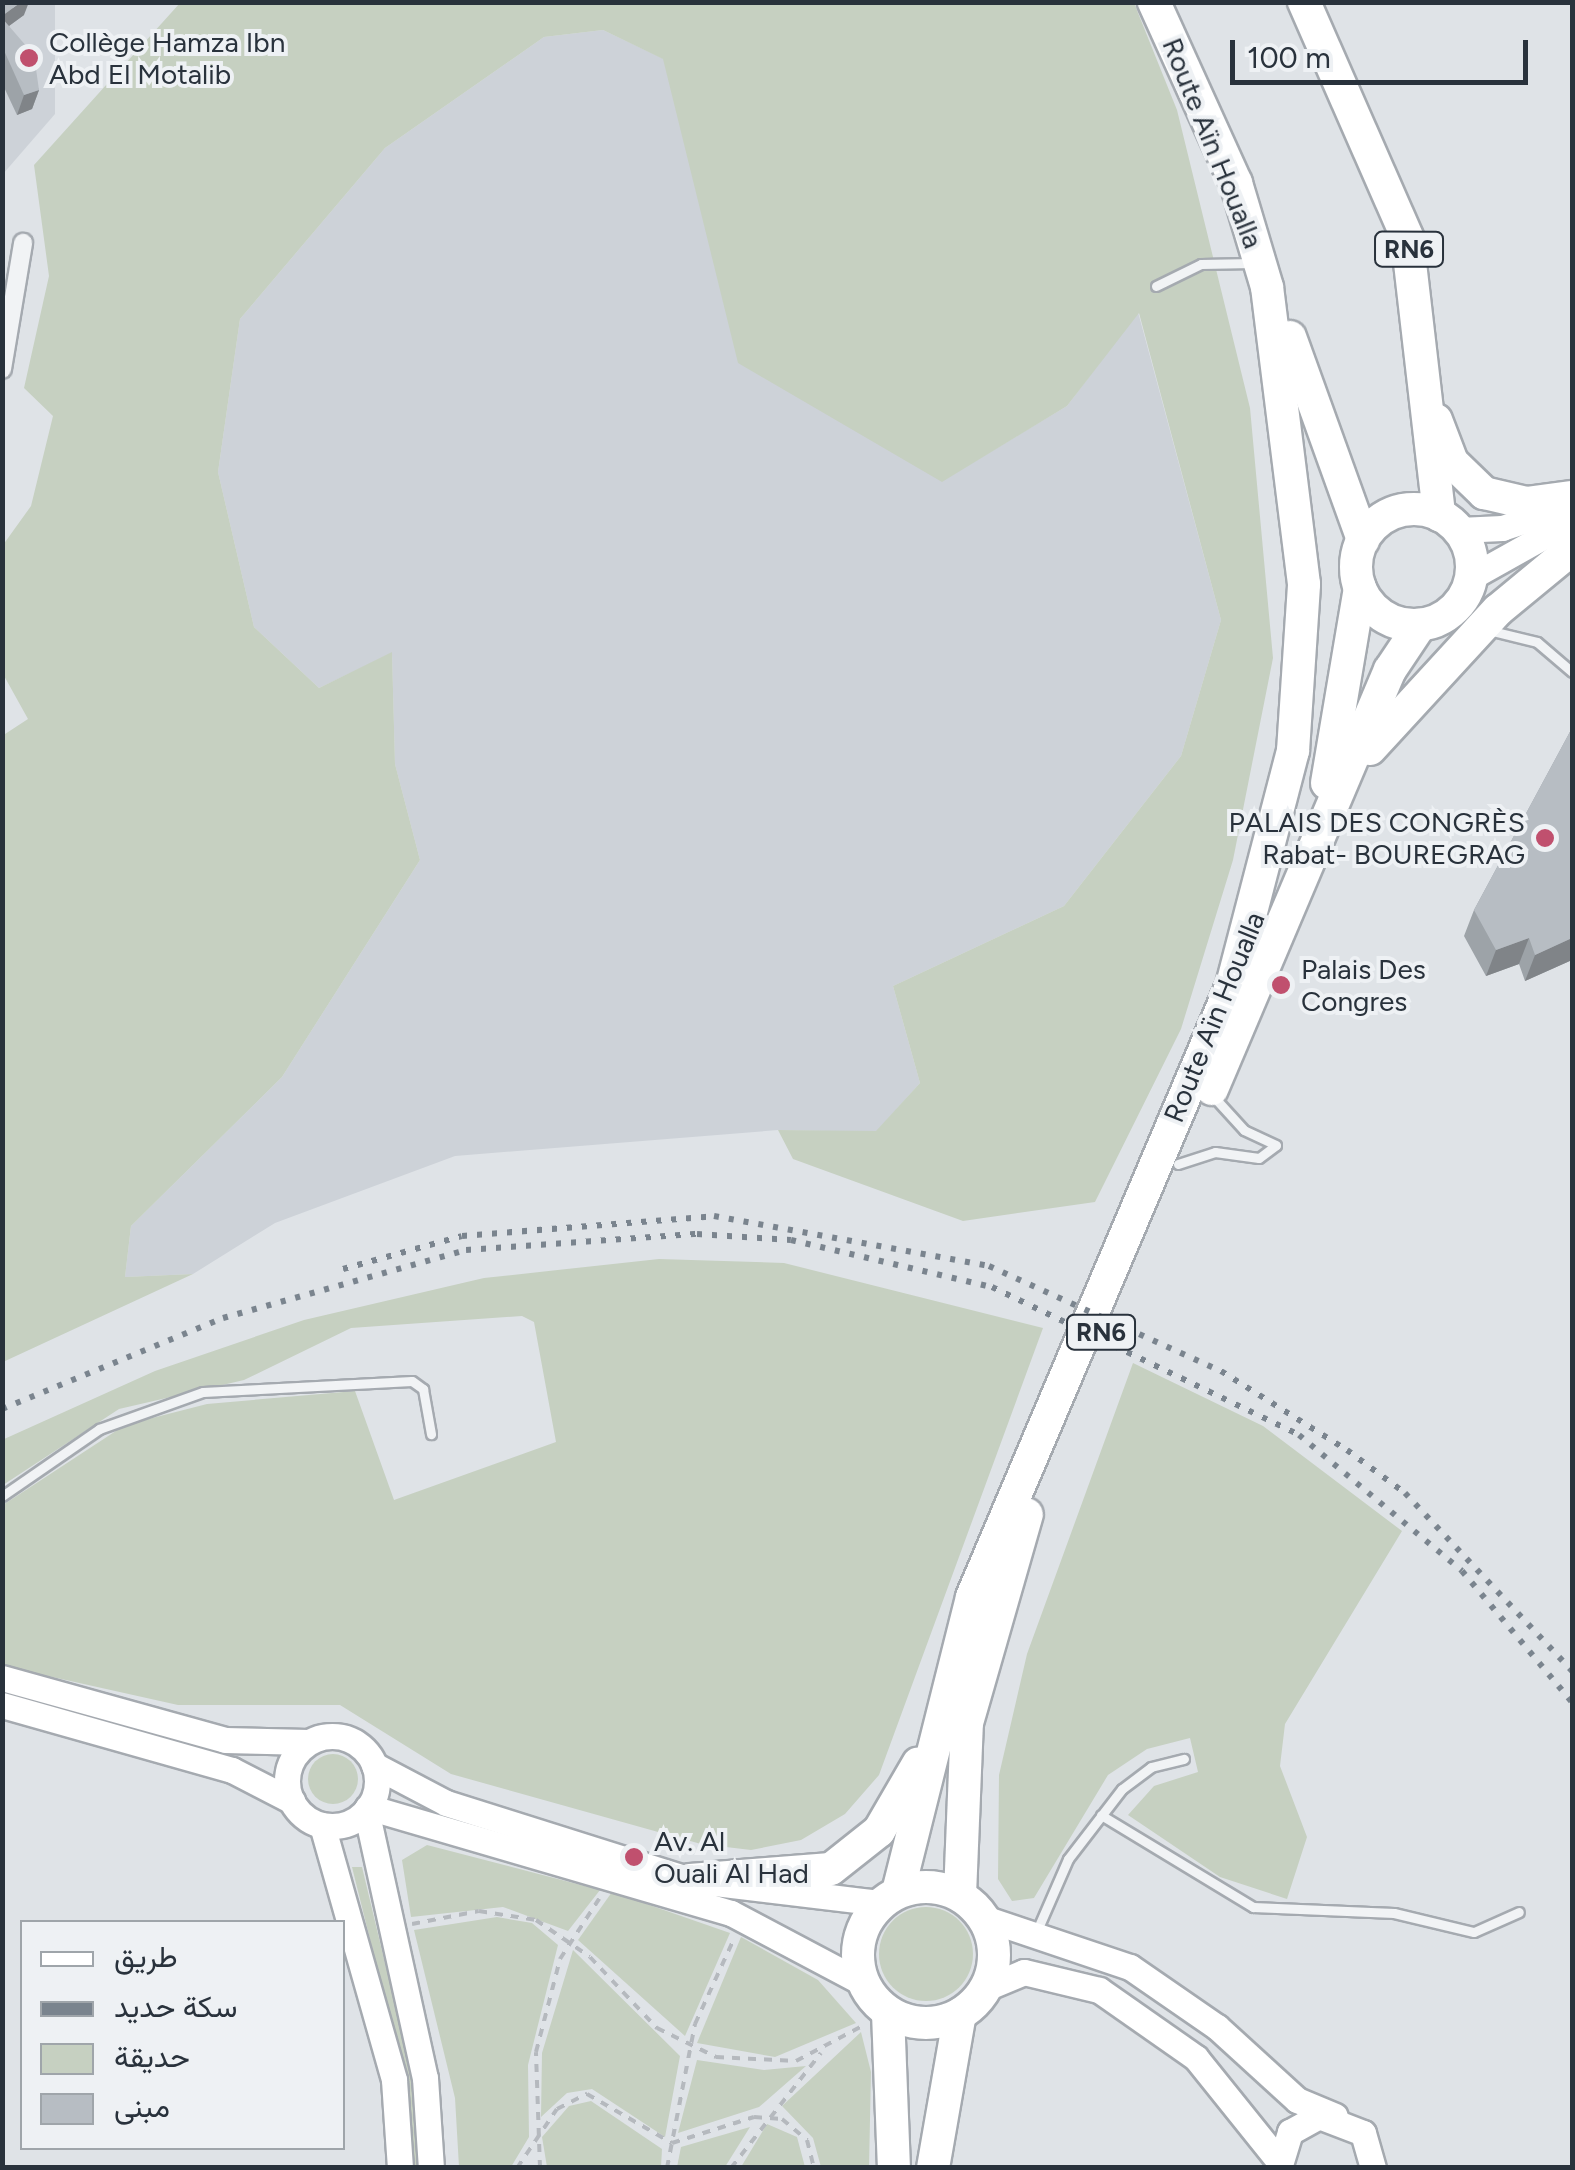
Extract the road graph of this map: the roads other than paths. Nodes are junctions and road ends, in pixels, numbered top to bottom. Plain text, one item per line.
1 (1154, 2) edge
2 (1304, 2) edge
3 (22, 243) dead end
4 (1264, 275) junction
5 (1156, 286) dead end
6 (2, 369) edge
7 (1430, 397) junction
8 (1572, 500) edge
9 (1572, 520) edge
10 (1449, 522) junction
11 (1363, 540) junction
12 (1572, 549) edge
13 (1472, 577) junction
14 (1360, 588) junction
15 (1420, 625) junction
16 (1479, 630) junction
17 (1572, 668) edge
18 (1341, 797) junction
19 (1212, 1032) junction
20 (1210, 1092) junction
21 (1178, 1164) junction
22 (431, 1434) dead end
23 (2, 1496) edge
24 (2, 1678) edge
25 (2, 1705) edge
26 (944, 1705) junction
27 (308, 1742) junction
28 (1184, 1758) dead end
29 (374, 1765) junction
30 (292, 1802) junction
31 (367, 1809) junction
32 (1101, 1815) junction
33 (322, 1825) junction
34 (690, 1880) junction
35 (960, 1895) junction
36 (889, 1898) junction
37 (1519, 1912) dead end
38 (984, 1918) junction
39 (1034, 1937) junction
40 (863, 1983) junction
41 (986, 1988) junction
42 (960, 2014) junction
43 (875, 2019) junction
44 (1335, 2116) junction
45 (1375, 2163) edge
46 (1279, 2164) edge
47 (400, 2168) edge
48 (431, 2168) edge
49 (894, 2168) edge
50 (932, 2168) edge

1 - 4 highway, Route Aïn Houalla / RN6
2 - 7 highway, RN6
3 - 6 street
4 - 5 lane
4 - 11 highway, RN6
4 - 19 highway, Route Aïn Houalla / RN6
7 - 8 highway
7 - 10 highway, RN6
8 - 10 street
9 - 13 street
10 - 11 highway
10 - 13 highway, RN6
11 - 14 highway, RN6
12 - 16 highway
13 - 15 highway, RN6
14 - 15 highway
14 - 19 highway, RN6
15 - 18 highway, Route Aïn Houalla / RN6
16 - 17 lane
16 - 18 highway
18 - 20 highway, Route Aïn Houalla / RN6
19 - 26 highway, Route Aïn Houalla / RN6
20 - 21 highway, Route Aïn Houalla / RN6
20 - 21 lane
21 - 35 highway, Route Aïn Houalla / RN6
22 - 23 lane
24 - 27 street
25 - 30 street
26 - 34 highway
26 - 36 highway, Route Aïn Houalla / RN6
27 - 29 street
27 - 30 street
28 - 32 lane
29 - 31 street
29 - 34 street
30 - 33 street
31 - 33 street
31 - 40 street
31 - 48 street
32 - 37 lane
32 - 39 lane
33 - 47 street
34 - 36 street
35 - 36 highway
35 - 38 highway
36 - 40 highway, RN6
38 - 39 street
38 - 41 highway
39 - 44 street
40 - 43 highway
41 - 42 highway
41 - 46 street
42 - 43 highway
42 - 50 highway
43 - 49 highway
44 - 45 street
44 - 46 street

